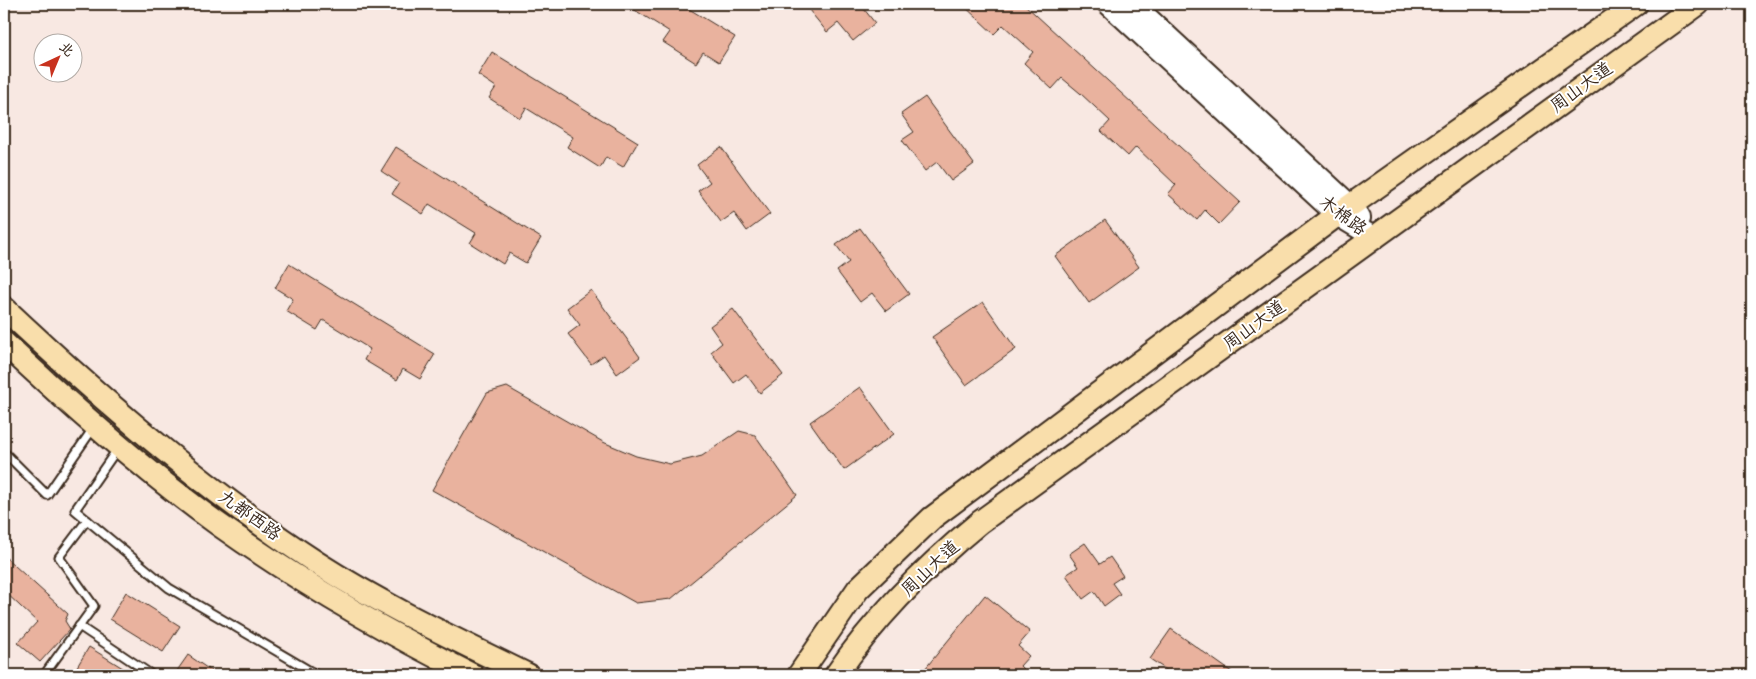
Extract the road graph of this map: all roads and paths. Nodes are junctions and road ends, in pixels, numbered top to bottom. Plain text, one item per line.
1 (1108, 4) edge
2 (1133, 4) edge
3 (1636, 4) edge
4 (1698, 4) edge
5 (1344, 211) junction
6 (1375, 238) junction
7 (4, 308) edge
8 (4, 343) edge
9 (95, 425) junction
10 (120, 445) junction
11 (4, 452) edge
12 (87, 520) junction
13 (835, 619) junction
14 (79, 626) junction
15 (871, 626) junction
16 (44, 675) edge
17 (152, 675) edge
18 (317, 675) edge
19 (472, 675) edge
20 (528, 675) edge
21 (782, 675) edge
22 (800, 675) edge
23 (836, 675) edge
24 (850, 675) edge

1 - 5 main road, 木棉路
2 - 5 main road, 木棉路
3 - 5 main road, 周山大道
4 - 6 main road, 周山大道
5 - 6 main road, 木棉路
5 - 13 main road, 周山大道
6 - 15 main road, 周山大道
7 - 20 main road, 九都西路
8 - 9 main road, 九都西路
9 - 10 main road, 九都西路
9 - 11 lane
10 - 12 lane
10 - 19 main road, 九都西路
12 - 14 lane
12 - 18 lane
13 - 21 main road
13 - 22 main road, 周山大道
14 - 16 lane
14 - 17 lane
15 - 23 main road, 周山大道
15 - 24 main road

